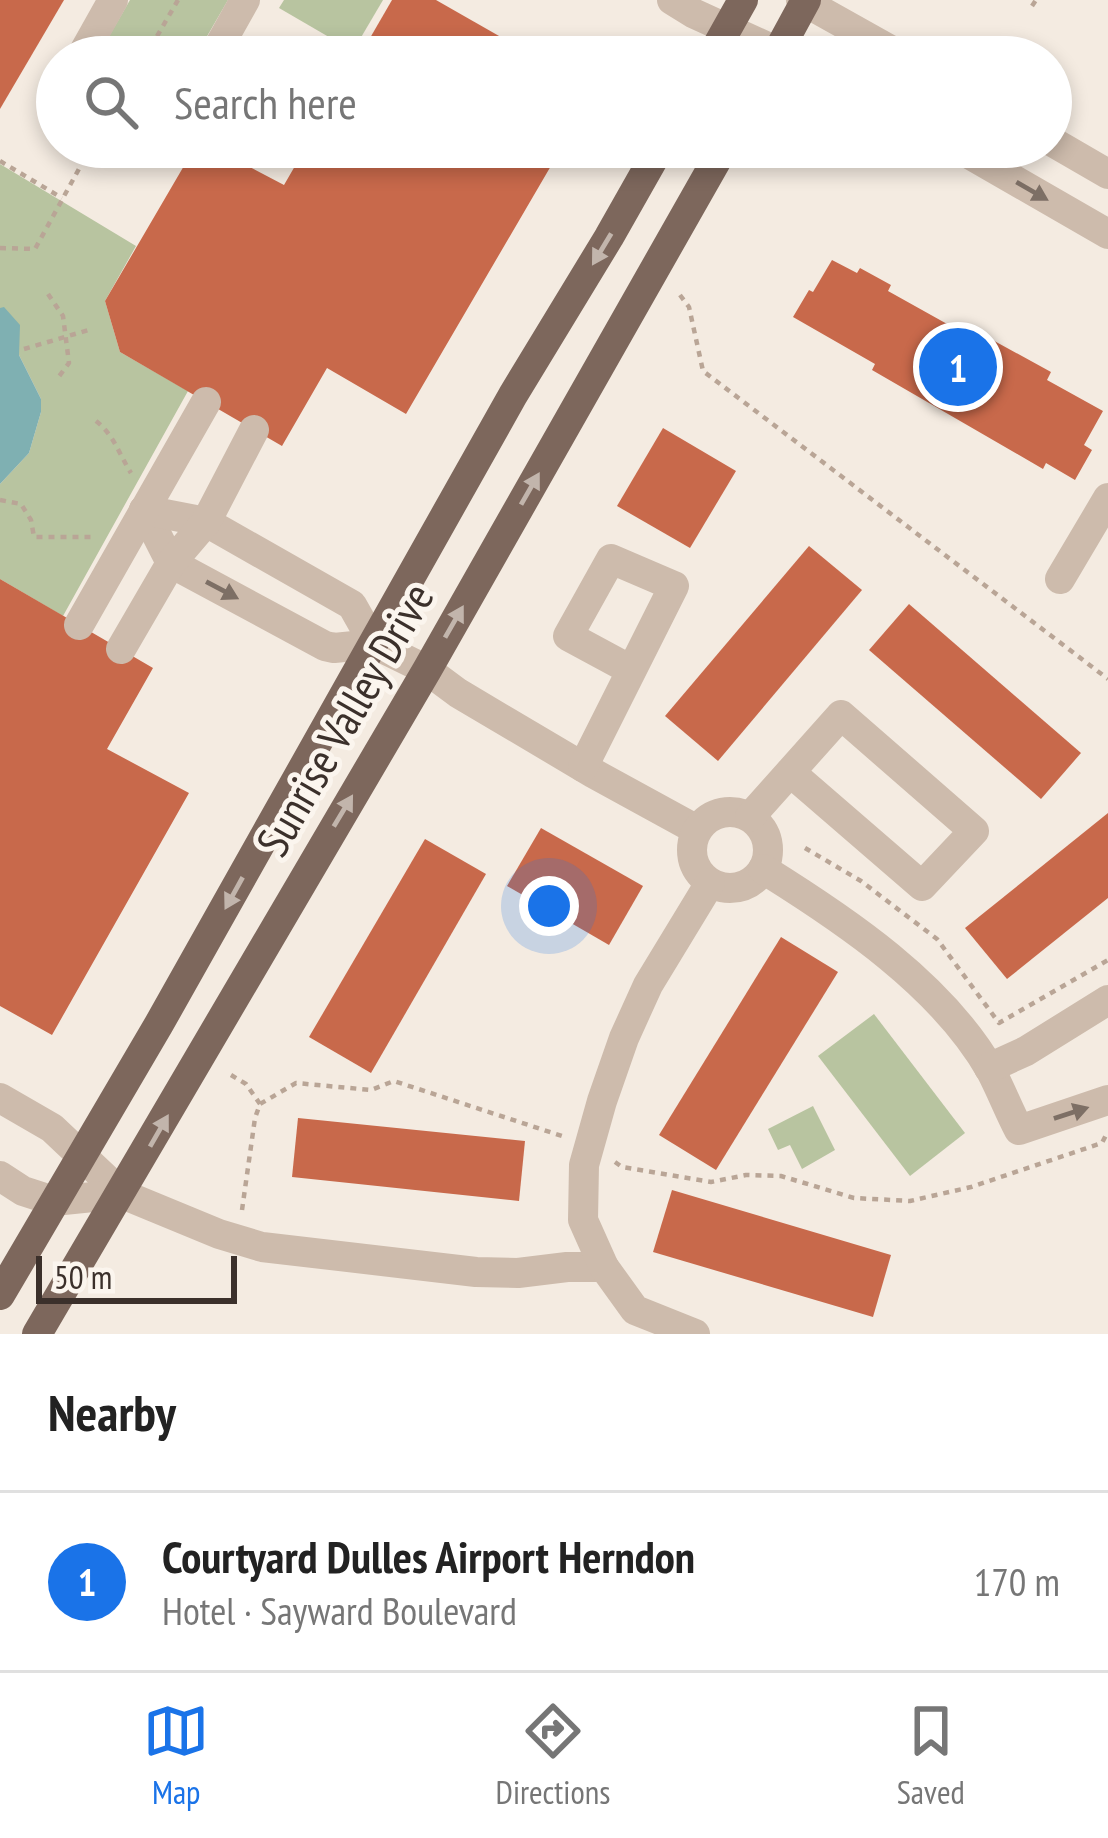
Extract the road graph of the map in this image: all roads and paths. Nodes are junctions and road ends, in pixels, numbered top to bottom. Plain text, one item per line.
1 (113, 0) edge
2 (178, 0) edge
3 (245, 0) edge
4 (672, 0) edge
5 (743, 0) edge
6 (804, 1) edge
7 (727, 29) junction
8 (93, 36) edge
9 (157, 36) edge
10 (229, 36) edge
11 (723, 36) edge
12 (742, 36) edge
13 (789, 36) edge
14 (866, 36) edge
15 (1072, 153) edge
16 (0, 161) edge
17 (79, 168) edge
18 (648, 168) edge
19 (712, 168) edge
20 (727, 168) edge
21 (993, 168) edge
22 (1108, 174) edge
23 (63, 198) junction
24 (1108, 234) edge
25 (0, 248) edge
26 (668, 248) junction
27 (48, 294) dead end
28 (680, 295) dead end
29 (92, 329) dead end
30 (65, 337) junction
31 (24, 349) dead end
32 (57, 379) dead end
33 (206, 402) dead end
34 (96, 422) dead end
35 (254, 430) dead end
36 (150, 499) junction
37 (0, 500) edge
38 (1104, 518) edge
39 (206, 522) junction
40 (120, 553) junction
41 (171, 562) junction
42 (1060, 579) dead end
43 (79, 625) dead end
44 (374, 644) junction
45 (121, 649) dead end
46 (427, 670) junction
47 (632, 670) dead end
48 (1108, 679) edge
49 (584, 767) junction
50 (790, 772) junction
51 (750, 817) junction
52 (697, 830) junction
53 (805, 848) dead end
54 (763, 869) junction
55 (710, 883) junction
56 (1108, 960) edge
57 (1108, 1000) edge
58 (989, 1068) junction
59 (231, 1075) dead end
60 (0, 1098) edge
61 (1108, 1100) edge
62 (260, 1104) junction
63 (1108, 1130) edge
64 (590, 1144) junction
65 (82, 1155) junction
66 (0, 1176) edge
67 (122, 1193) junction
68 (54, 1201) junction
69 (238, 1240) junction
70 (604, 1267) junction
71 (0, 1295) edge
72 (38, 1334) edge
73 (695, 1334) edge

1 - 8 street
2 - 9 path
3 - 10 street
4 - 7 street
5 - 7 main road
6 - 13 main road
6 - 14 street
7 - 11 main road
7 - 12 street
15 - 22 street
16 - 23 path
17 - 23 path
18 -> 44 main road, Sunrise Valley Drive
19 - 26 main road, Sunrise Valley Drive
20 - 26 main road
21 -> 24 street
23 - 25 path
46 -> 26 main road, Sunrise Valley Drive
27 - 30 path
28 - 48 path
29 - 30 path
30 - 31 path
30 - 32 path
33 - 36 street
34 - 36 path
35 - 39 street
36 - 39 street
36 - 40 street
36 - 41 street
37 - 40 path
38 - 42 street
39 - 41 street
39 - 44 street
40 - 43 street
41 -> 44 street
41 - 45 street
44 - 46 street
44 -> 65 main road, Sunrise Valley Drive
46 - 49 street
67 -> 46 main road, Sunrise Valley Drive
47 - 49 street
49 - 52 street
50 - 50 street
50 - 51 street
51 - 52 street
51 - 54 street
52 - 55 street
53 - 56 path
54 - 55 street
54 - 58 street
55 - 64 street
57 - 58 street
58 -> 61 street
59 - 62 path
60 - 65 street
62 - 64 path
62 - 69 path
63 - 64 path
64 - 70 street
65 - 67 street
65 - 68 main road, Sunrise Valley Drive
66 - 68 street
67 - 68 street
67 - 69 street
67 - 72 main road, Sunrise Valley Drive
68 - 71 main road, Sunrise Valley Drive
69 - 70 street
70 - 73 street

